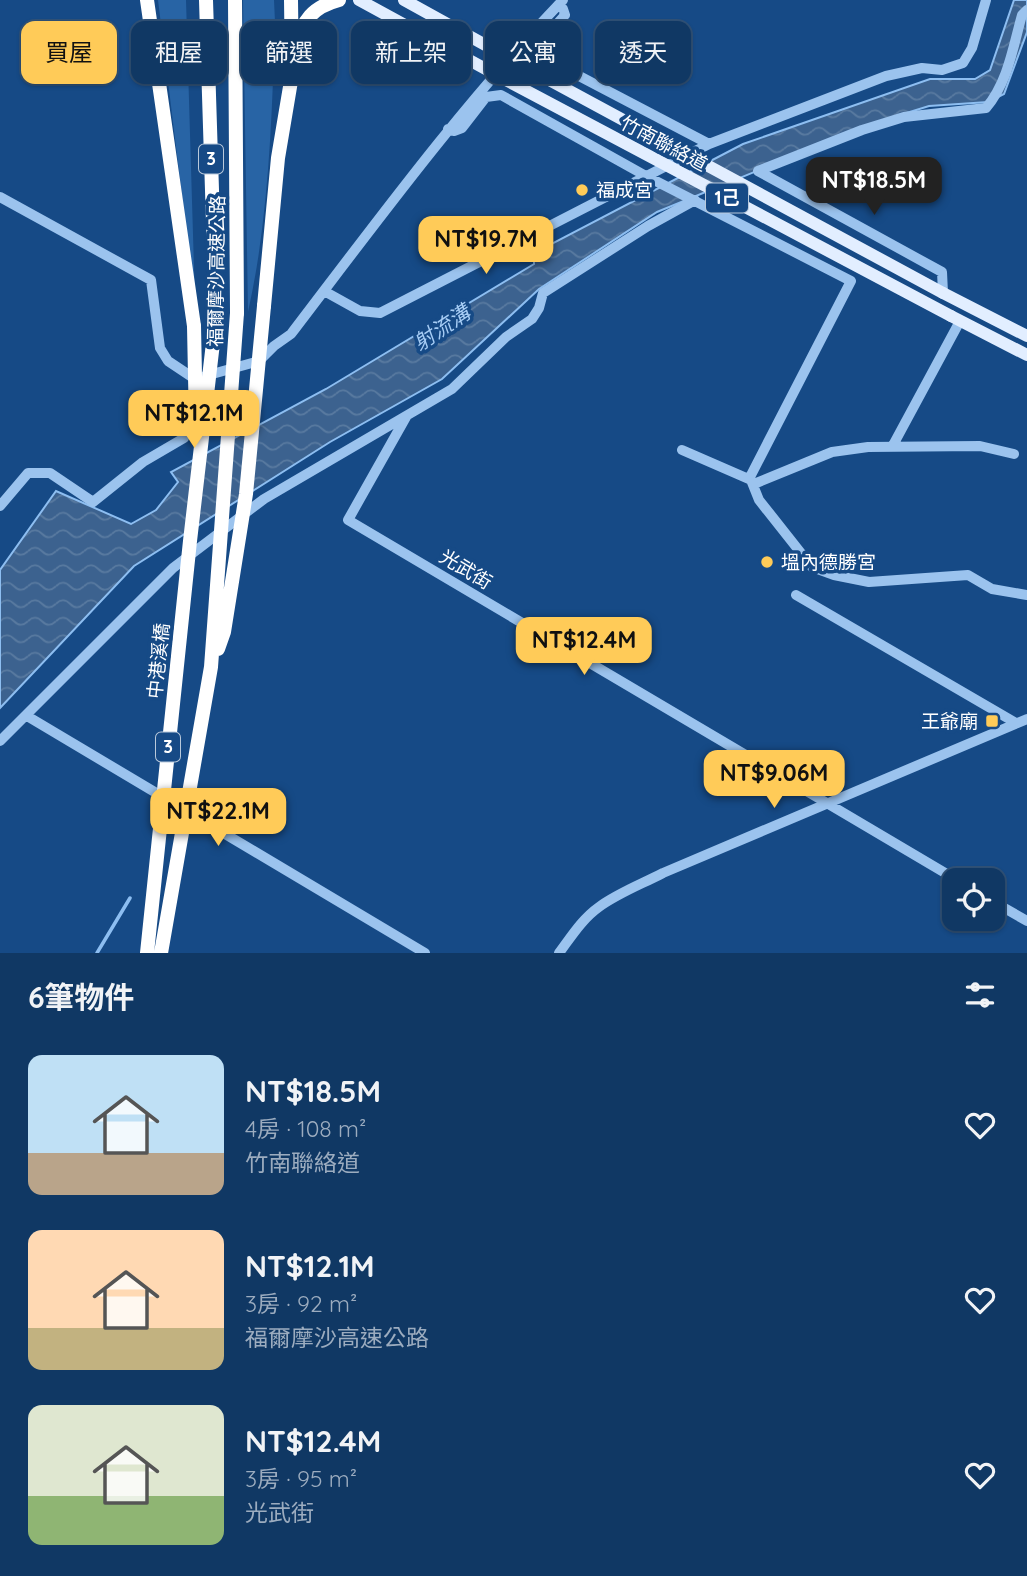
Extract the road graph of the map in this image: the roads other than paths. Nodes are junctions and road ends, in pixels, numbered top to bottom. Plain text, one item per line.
1 (205, 0) edge
2 (234, 0) edge
3 (291, 0) edge
4 (339, 0) edge
5 (359, 0) edge
6 (404, 0) edge
7 (986, 0) edge
8 (560, 3) edge
9 (148, 4) edge
10 (1027, 10) edge
11 (291, 21) edge
12 (305, 21) edge
13 (545, 21) edge
14 (485, 45) edge
15 (485, 69) edge
16 (290, 84) edge
17 (492, 84) edge
18 (512, 84) edge
19 (556, 84) edge
20 (448, 129) junction
21 (709, 144) junction
22 (646, 176) junction
23 (0, 197) edge
24 (695, 200) junction
25 (324, 291) junction
26 (943, 293) junction
27 (955, 319) junction
28 (1023, 334) edge
29 (1012, 347) junction
30 (1027, 355) edge
31 (195, 379) junction
32 (407, 417) junction
33 (892, 447) junction
34 (682, 450) dead end
35 (1014, 454) dead end
36 (752, 482) junction
37 (0, 506) edge
38 (190, 541) junction
39 (796, 595) dead end
40 (1027, 595) edge
41 (211, 667) junction
42 (27, 716) junction
43 (1022, 721) edge
44 (0, 741) edge
45 (829, 805) junction
46 (942, 871) edge
47 (1005, 908) edge
48 (1027, 921) edge
49 (147, 953) edge
50 (161, 953) edge
51 (425, 953) edge
52 (559, 953) edge

1 - 38 highway, 福爾摩沙高速公路 / 3, bridge
2 - 41 highway, 福爾摩沙高速公路 / 3, bridge
3 - 11 highway
4 - 12 highway
5 - 15 main road, 竹南聯絡道 / 1己
6 - 14 main road, 竹南聯絡道 / 1己
7 - 21 street
8 - 13 street
8 - 21 street
9 - 38 highway, bridge
10 - 26 street
16 - 41 highway, bridge
17 - 20 street
18 - 27 main road, 竹南聯絡道 / 1己, bridge
19 - 26 main road, 竹南聯絡道 / 1己, bridge
20 - 22 street
20 - 25 street
21 - 22 street
22 - 24 street
22 - 25 street
23 - 31 street
24 - 32 street
24 - 36 street
25 - 31 street
26 - 28 main road, 竹南聯絡道 / 1己
27 - 29 main road, 竹南聯絡道 / 1己
27 - 33 street
28 - 29 main road
29 - 30 main road, 竹南聯絡道 / 1己
31 - 37 street
32 - 42 street
32 - 45 street, 光武街
33 - 35 street
33 - 36 street
34 - 36 street
36 - 40 street
38 - 49 highway, 中港溪橋 / 3, bridge
39 - 43 street
41 - 50 highway, 3, bridge
42 - 44 street
42 - 51 street
43 - 45 street
45 - 46 street, 光武街
45 - 52 street
47 - 48 street

